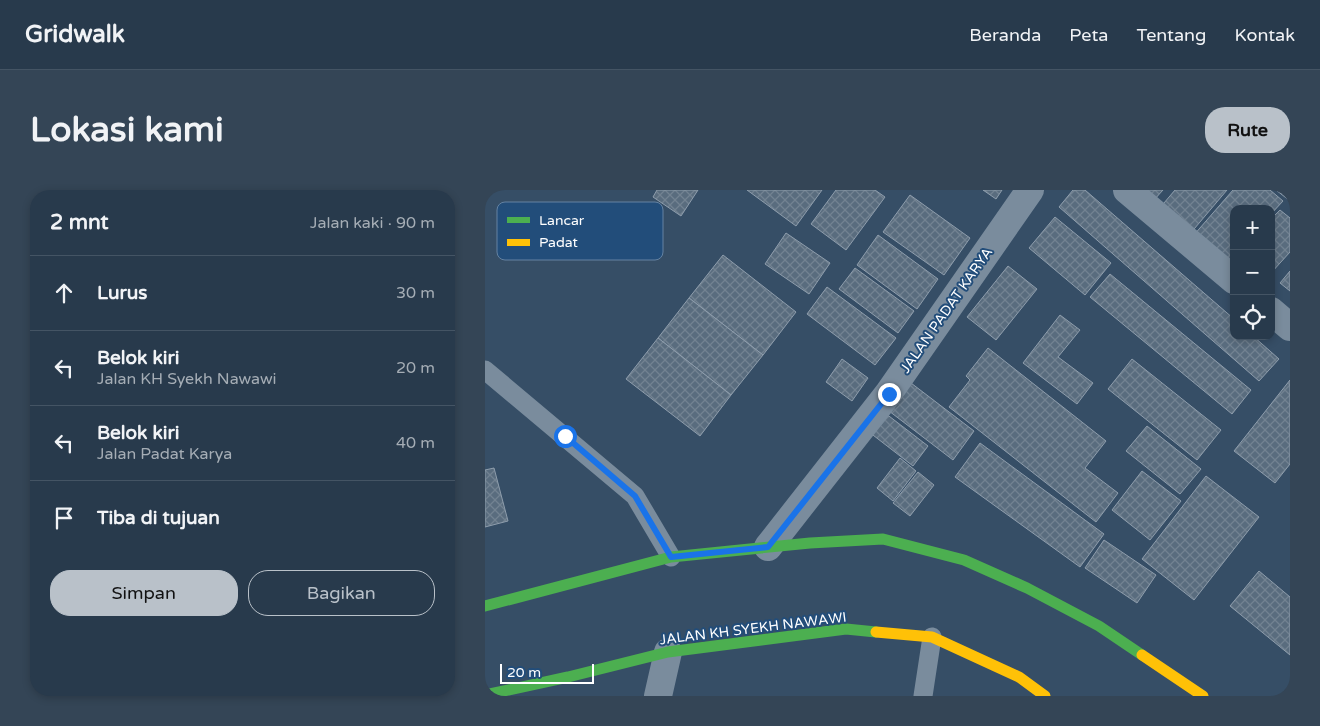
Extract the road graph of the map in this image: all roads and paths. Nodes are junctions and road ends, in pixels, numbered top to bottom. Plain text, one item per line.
1 (1029, 190) edge
2 (1127, 190) edge
3 (1230, 277) edge
4 (1275, 314) edge
5 (1290, 327) edge
6 (485, 370) edge
7 (768, 547) junction
8 (671, 557) junction
9 (485, 606) edge
10 (932, 637) junction
11 (668, 652) junction
12 (485, 695) edge
13 (658, 696) edge
14 (923, 696) edge
15 (1045, 696) edge
16 (1203, 696) edge

1 - 7 street, JALAN PADAT KARYA
2 - 3 street
4 - 5 street
6 - 8 lane
7 - 8 main road
7 - 16 main road
8 - 9 main road
10 - 11 main road, JALAN KH SYEKH NAWAWI
10 - 14 lane
10 - 15 main road, JALAN KH SYEKH NAWAWI
11 - 12 main road, JALAN KH SYEKH NAWAWI
11 - 13 street

